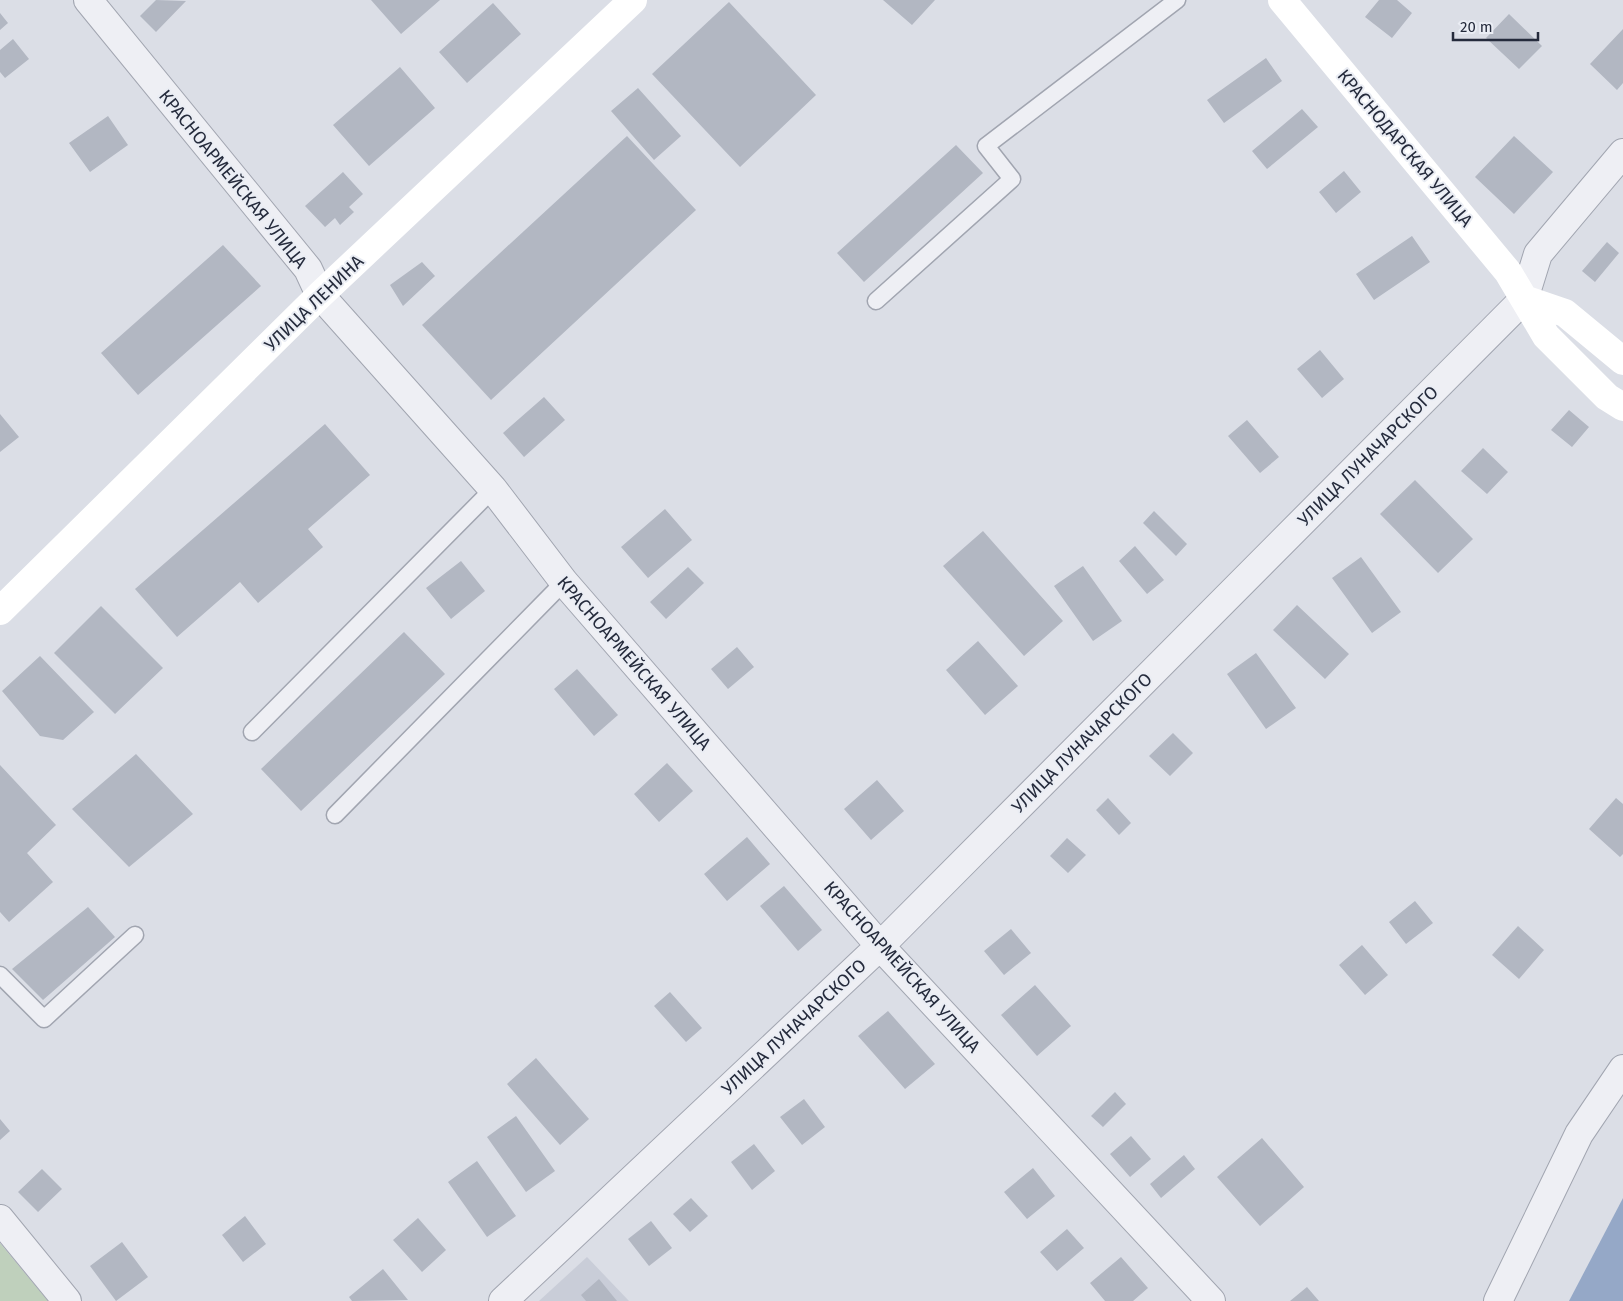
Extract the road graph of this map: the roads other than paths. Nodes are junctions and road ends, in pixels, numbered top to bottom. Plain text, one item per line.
1 (88, 0) edge
2 (633, 0) edge
3 (1177, 0) edge
4 (1282, 0) edge
5 (1623, 153) edge
6 (320, 296) junction
7 (1524, 300) junction
8 (876, 301) dead end
9 (1623, 360) edge
10 (1623, 407) edge
11 (493, 489) junction
12 (564, 582) junction
13 (0, 611) edge
14 (252, 732) dead end
15 (335, 815) dead end
16 (135, 935) dead end
17 (880, 946) junction
18 (0, 974) edge
19 (1623, 1069) edge
20 (0, 1220) edge
21 (67, 1301) edge
22 (503, 1301) edge
23 (1211, 1301) edge
24 (1498, 1301) edge

1 - 6 street, КРАСНОАРМЕЙСКАЯ УЛИЦА
2 - 6 street, УЛИЦА ЛЕНИНА
3 - 8 lane
4 - 7 street, КРАСНОДАРСКАЯ УЛИЦА
5 - 7 street, УЛИЦА ЛУНАЧАРСКОГО
6 - 11 street, КРАСНОАРМЕЙСКАЯ УЛИЦА
6 - 13 street, УЛИЦА ЛЕНИНА
7 - 9 street
7 - 10 street, КРАСНОДАРСКАЯ УЛИЦА
7 - 17 street, УЛИЦА ЛУНАЧАРСКОГО
11 - 12 street, КРАСНОАРМЕЙСКАЯ УЛИЦА
11 - 14 lane
12 - 15 lane
12 - 17 street, КРАСНОАРМЕЙСКАЯ УЛИЦА
16 - 18 lane
17 - 22 street, УЛИЦА ЛУНАЧАРСКОГО
17 - 23 street, КРАСНОАРМЕЙСКАЯ УЛИЦА
19 - 24 street
20 - 21 street

